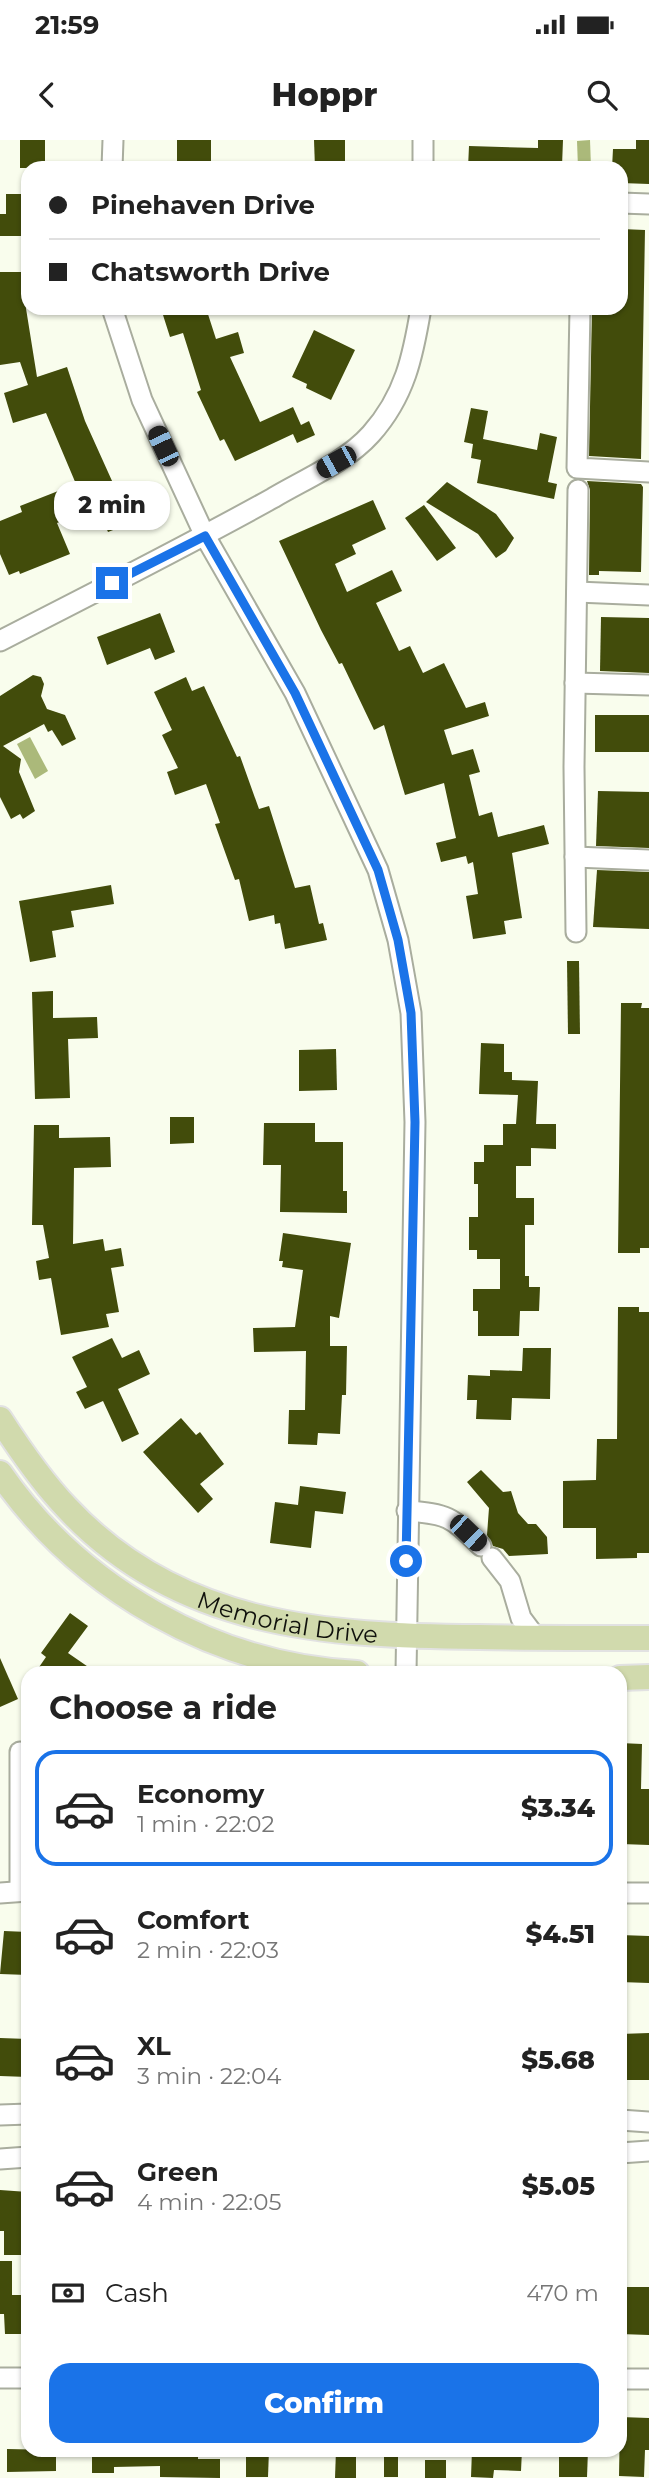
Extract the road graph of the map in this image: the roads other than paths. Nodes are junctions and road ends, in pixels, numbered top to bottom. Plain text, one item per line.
1 (113, 140) edge
2 (423, 140) edge
3 (112, 161) edge
4 (423, 161) edge
5 (628, 204) edge
6 (649, 205) edge
7 (115, 315) edge
8 (420, 315) edge
9 (580, 315) edge
10 (649, 472) edge
11 (578, 491) dead end
12 (205, 536) junction
13 (577, 592) junction
14 (649, 595) edge
15 (0, 641) edge
16 (575, 683) junction
17 (649, 685) edge
18 (575, 857) junction
19 (649, 860) edge
20 (576, 932) dead end
21 (0, 1419) edge
22 (0, 1473) edge
23 (407, 1511) junction
24 (405, 1637) junction
25 (536, 1638) junction
26 (649, 1638) edge
27 (299, 1666) edge
28 (406, 1666) edge
29 (649, 1677) edge
30 (627, 1678) edge
31 (20, 1752) dead end
32 (16, 1892) edge
33 (627, 1893) edge
34 (649, 1893) edge
35 (21, 2114) edge
36 (0, 2115) edge
37 (627, 2120) edge
38 (649, 2122) edge
39 (649, 2151) edge
40 (627, 2153) edge
41 (21, 2158) edge
42 (0, 2159) edge
43 (0, 2378) edge
44 (21, 2378) edge
45 (627, 2379) edge
46 (649, 2379) edge

1 - 3 street
2 - 4 street
5 - 6 street
7 - 12 street
8 - 12 street
9 - 10 street
11 - 13 street
12 - 15 street
12 - 23 street
13 - 14 street
13 - 16 street
16 - 17 street
16 - 18 street
18 - 19 street
18 - 20 street
21 - 24 main road, Memorial Drive
22 - 27 main road, Memorial Drive
23 - 24 street
23 - 25 street
24 - 25 main road, Memorial Drive
24 - 28 street
25 - 26 main road, Memorial Drive
29 - 30 main road
31 - 32 street
33 - 34 street
35 - 36 street
37 - 38 street
39 - 40 street
41 - 42 street
43 - 44 street
45 - 46 street

